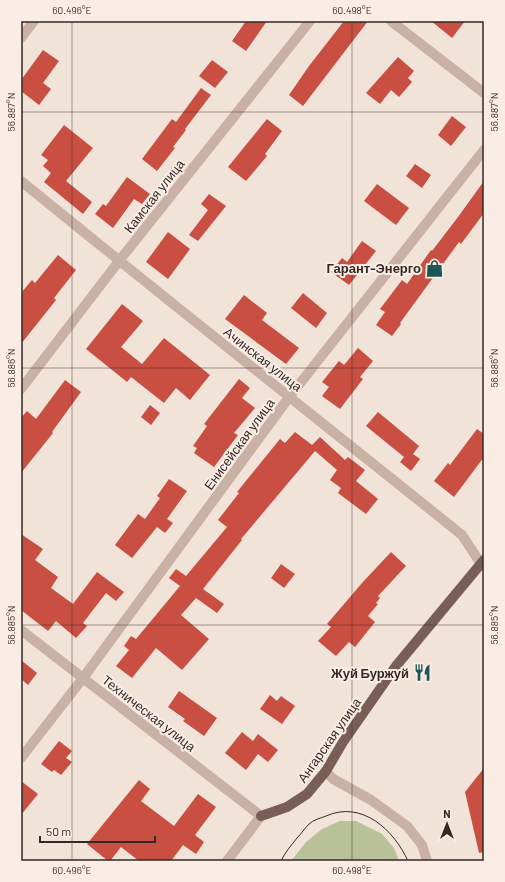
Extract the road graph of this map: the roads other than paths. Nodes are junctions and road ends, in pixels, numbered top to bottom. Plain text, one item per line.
1 (34, 21) edge
2 (310, 21) edge
3 (391, 21) edge
4 (21, 38) edge
5 (484, 93) edge
6 (484, 150) edge
7 (21, 181) edge
8 (119, 261) junction
9 (21, 389) edge
10 (290, 396) junction
11 (482, 562) edge
12 (21, 630) edge
13 (83, 678) junction
14 (21, 758) edge
15 (326, 772) junction
16 (261, 816) junction
17 (227, 861) edge
18 (427, 861) edge

1 - 4 street
2 - 8 street, Камская улица
3 - 5 street
6 - 10 street, Енисейская улица
7 - 8 street, Ачинская улица
8 - 9 street, Камская улица
8 - 10 street, Ачинская улица
10 - 11 street, Ачинская улица
10 - 13 street, Енисейская улица
11 - 15 main road, Ангарская улица
12 - 13 street, Техническая улица
13 - 14 street, Енисейская улица
13 - 16 street, Техническая улица
15 - 16 main road, Ангарская улица
15 - 18 street
16 - 17 street

